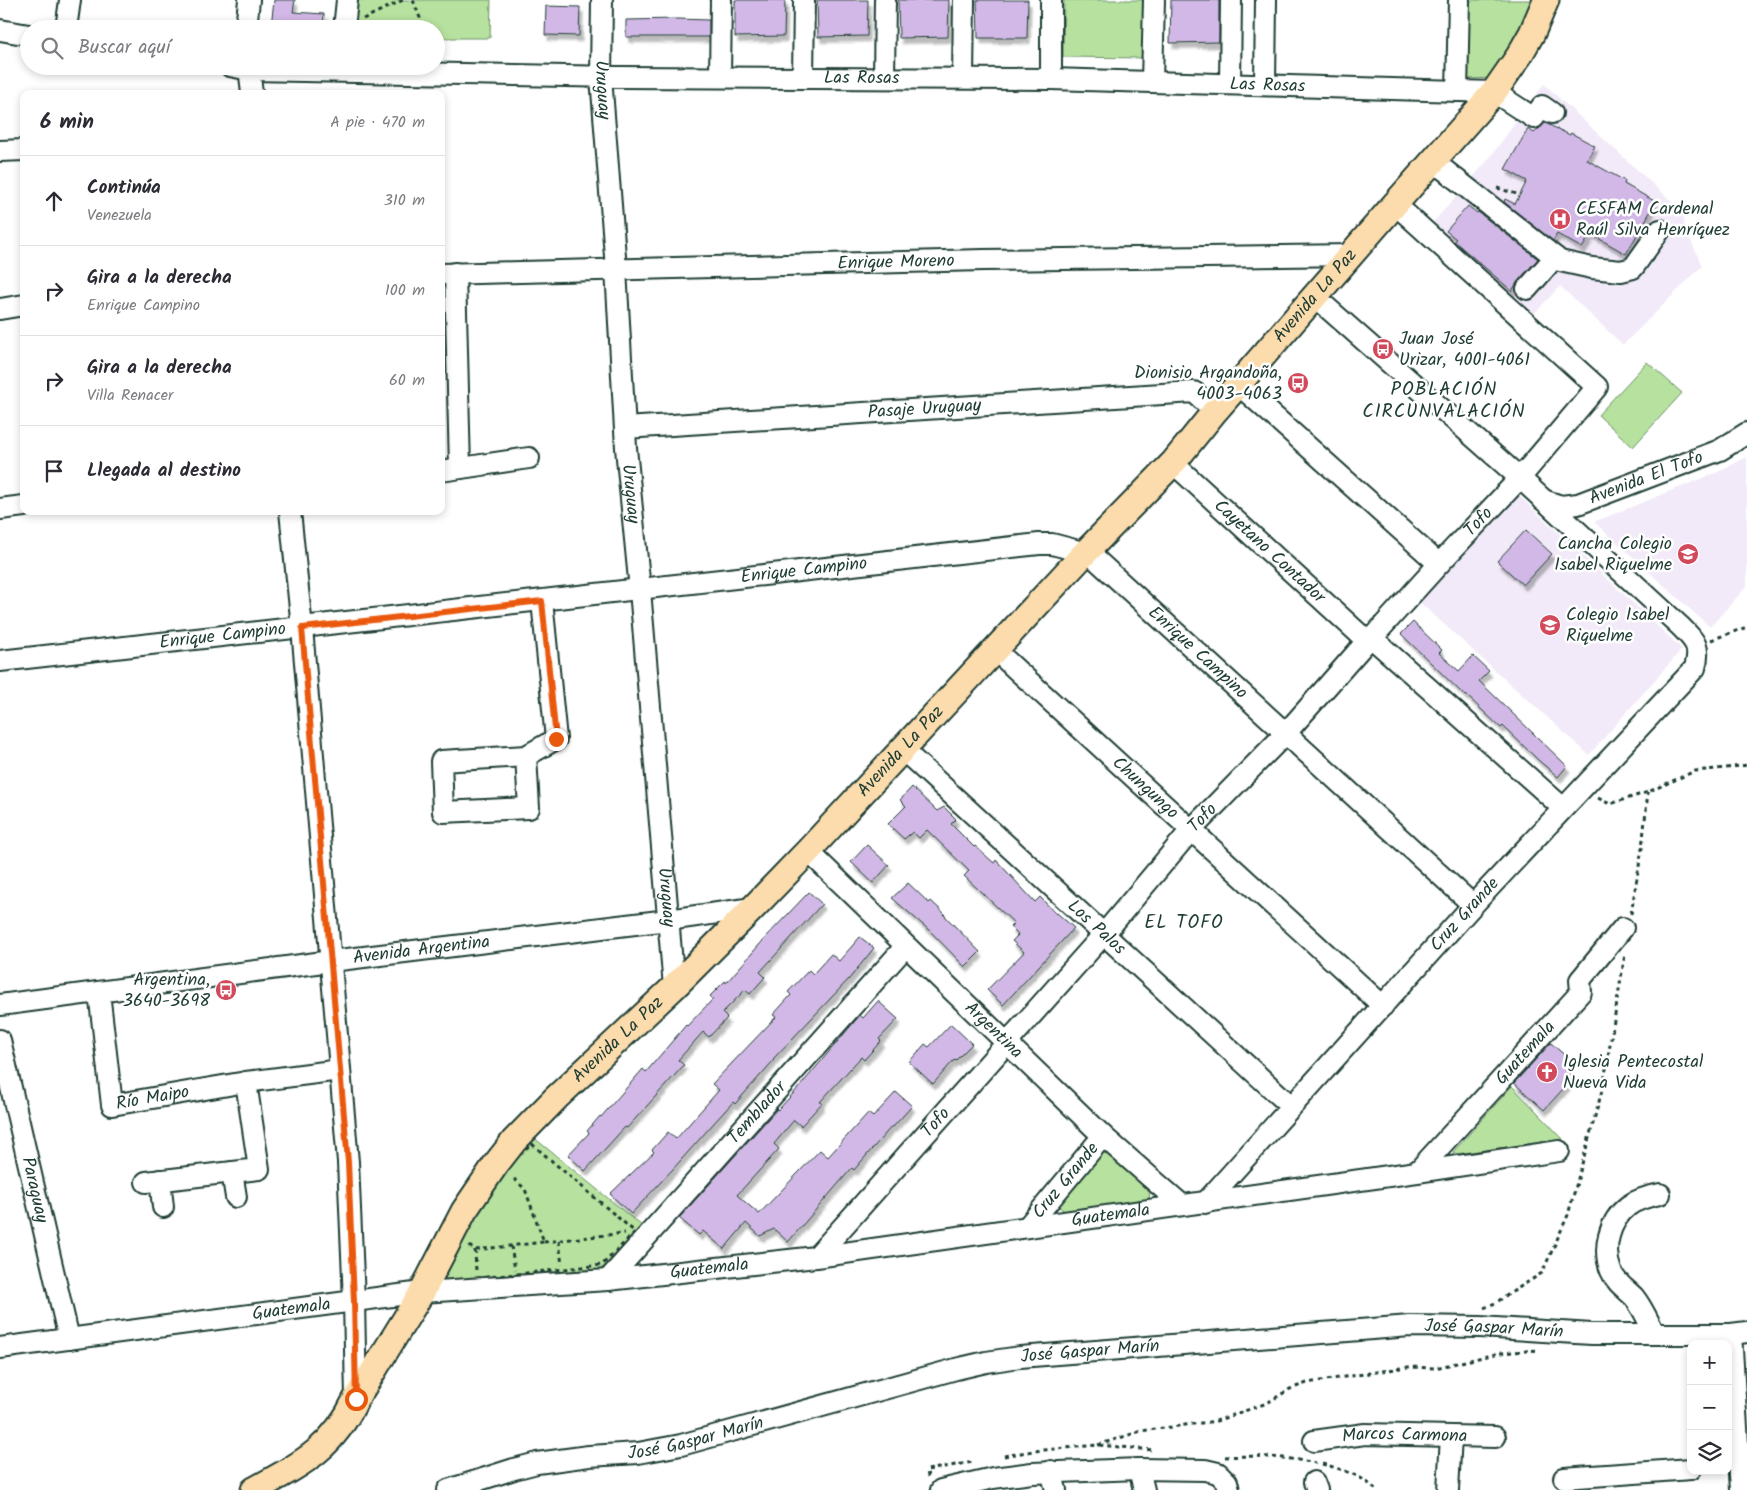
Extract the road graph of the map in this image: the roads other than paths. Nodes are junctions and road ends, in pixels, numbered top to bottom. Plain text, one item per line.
1 (70, 0) edge
2 (249, 0) edge
3 (348, 0) edge
4 (602, 0) edge
5 (721, 0) edge
6 (804, 0) edge
7 (885, 0) edge
8 (964, 0) edge
9 (1051, 0) edge
10 (1154, 0) edge
11 (1231, 0) edge
12 (1266, 0) edge
13 (1459, 0) edge
14 (1546, 0) edge
15 (67, 20) edge
16 (247, 20) edge
17 (345, 20) edge
18 (0, 30) edge
19 (20, 33) edge
20 (445, 72) edge
21 (251, 75) edge
22 (602, 77) junction
23 (720, 77) junction
24 (804, 78) junction
25 (884, 78) junction
26 (963, 78) junction
27 (1051, 79) junction
28 (1152, 82) junction
29 (1230, 84) junction
30 (1265, 85) junction
31 (252, 90) edge
32 (1457, 91) junction
33 (1494, 92) junction
34 (1552, 113) dead end
35 (20, 150) edge
36 (0, 151) edge
37 (1433, 161) junction
38 (1395, 204) junction
39 (1660, 230) dead end
40 (1351, 255) junction
41 (1555, 256) junction
42 (616, 269) junction
43 (448, 273) edge
44 (1526, 289) dead end
45 (1315, 297) junction
46 (20, 306) edge
47 (0, 309) edge
48 (1239, 385) junction
49 (1215, 411) junction
50 (625, 428) junction
51 (1747, 432) edge
52 (529, 458) dead end
53 (1174, 463) junction
54 (451, 469) edge
55 (1520, 478) junction
56 (1540, 498) junction
57 (20, 506) edge
58 (0, 509) edge
59 (290, 515) edge
60 (1084, 554) junction
61 (1438, 564) junction
62 (640, 590) junction
63 (542, 601) junction
64 (302, 628) junction
65 (1370, 640) junction
66 (995, 650) junction
67 (0, 661) edge
68 (1286, 732) junction
69 (902, 749) junction
70 (526, 756) junction
71 (1563, 808) junction
72 (1191, 830) junction
73 (808, 851) junction
74 (1473, 905) junction
75 (753, 908) junction
76 (668, 920) junction
77 (1627, 921) road end
78 (1104, 934) junction
79 (905, 946) junction
80 (331, 961) junction
81 (674, 986) junction
82 (99, 992) junction
83 (0, 1005) edge
84 (1382, 1006) junction
85 (0, 1040) edge
86 (1006, 1043) junction
87 (340, 1070) junction
88 (246, 1082) junction
89 (1291, 1106) junction
90 (8, 1112) edge
91 (1103, 1136) junction
92 (1559, 1150) dead end
93 (232, 1172) junction
94 (1417, 1172) junction
95 (1660, 1194) dead end
96 (236, 1197) dead end
97 (1205, 1202) junction
98 (1182, 1205) junction
99 (163, 1207) dead end
100 (1028, 1226) junction
101 (816, 1257) junction
102 (608, 1280) junction
103 (422, 1292) junction
104 (354, 1301) junction
105 (1739, 1333) edge
106 (1655, 1334) junction
107 (69, 1339) junction
108 (0, 1348) edge
109 (356, 1399) junction
110 (1451, 1436) junction
111 (1742, 1436) edge
112 (1495, 1437) dead end
113 (1314, 1441) dead end
114 (1734, 1466) edge
115 (1139, 1469) junction
116 (1687, 1469) edge
117 (1564, 1478) dead end
118 (1053, 1480) edge
119 (968, 1487) edge
120 (254, 1490) edge
121 (448, 1490) edge
122 (941, 1490) edge
123 (1144, 1490) edge
124 (1229, 1490) edge
125 (1448, 1490) edge
126 (1741, 1490) edge

1 - 15 street
2 - 16 street
3 - 17 street
4 - 22 street, Uruguay
5 - 23 street
6 - 24 street
7 - 25 street
8 - 26 street
9 - 27 street
10 - 28 street
11 - 29 street
12 - 30 street
13 - 32 street
14 - 33 main road, Avenida La Paz
18 - 19 street
20 - 22 street, Las Rosas
21 - 31 street
22 - 23 street, Las Rosas
22 - 42 street, Uruguay
23 - 24 street, Las Rosas
24 - 25 street, Las Rosas
25 - 26 street, Las Rosas
26 - 27 street, Las Rosas
27 - 28 street, Las Rosas
28 - 29 street, Las Rosas
29 - 30 street, Las Rosas
30 - 32 street, Las Rosas
32 - 33 street, Las Rosas
33 - 34 street
33 - 37 main road, Avenida La Paz
35 - 36 street
37 - 38 main road, Avenida La Paz
37 - 41 street
38 - 40 main road, Avenida La Paz
38 - 55 street, Tofo
39 - 41 street
40 - 42 street, Enrique Moreno
40 - 45 main road, Avenida La Paz
41 - 44 street
42 - 43 street, Enrique Moreno
42 - 50 street, Uruguay
43 - 54 street
45 - 48 main road, Avenida La Paz
45 - 55 street
46 - 47 street
48 - 49 main road, Avenida La Paz
48 - 61 street
49 - 50 street, Pasaje Uruguay
49 - 53 main road, Avenida La Paz
50 - 62 street, Uruguay
51 - 56 street, Avenida El Tofo
52 - 54 street
53 - 60 main road, Avenida La Paz
53 - 65 street, Cayetano Contador
55 - 56 street
55 - 61 street, Tofo
56 - 71 street, Cruz Grande
57 - 58 street
59 - 64 street
60 - 62 street, Enrique Campino
60 - 66 main road, Avenida La Paz
60 - 68 street, Enrique Campino
61 - 65 street, Tofo
62 - 63 street, Enrique Campino
62 - 76 street, Uruguay
63 - 64 street, Enrique Campino
63 - 70 street
64 - 67 street, Enrique Campino
64 - 80 street
65 - 68 street, Tofo
65 - 71 street, Cayetano Contador
66 - 69 main road, Avenida La Paz
66 - 72 street, Chungungo
68 - 72 street, Tofo
68 - 74 street, Enrique Campino
69 - 73 main road, Avenida La Paz
69 - 78 street, Los Palos
70 - 70 street
71 - 74 street, Cruz Grande
72 - 78 street, Tofo
72 - 84 street, Chungungo
73 - 75 main road, Avenida La Paz
73 - 79 street, Argentina
74 - 84 street, Cruz Grande
75 - 76 street, Avenida Argentina
75 - 81 main road, Avenida La Paz
76 - 80 street, Avenida Argentina
76 - 81 street, Uruguay
77 - 94 street, Guatemala
78 - 86 street, Tofo
78 - 89 street, Los Palos
79 - 86 street, Argentina
79 - 102 street, Temblador
80 - 82 street, Avenida Argentina
80 - 87 street
81 - 103 main road, Avenida La Paz
82 - 83 street, Avenida Argentina
82 - 88 street, Río Maipo
84 - 89 street, Cruz Grande
85 - 90 street, Paraguay
86 - 91 street, Argentina
86 - 101 street, Tofo
87 - 88 street, Río Maipo
87 - 104 street
88 - 93 street
89 - 97 street, Cruz Grande
90 - 107 street, Paraguay
91 - 98 street, Argentina
91 - 100 street, Cruz Grande
92 - 94 street, Guatemala
93 - 96 street
93 - 99 street
94 - 97 street, Guatemala
95 - 106 street
97 - 98 street, Guatemala
98 - 100 street, Guatemala
100 - 101 street, Guatemala
101 - 102 street, Guatemala
102 - 103 street, Guatemala
103 - 104 street, Guatemala
103 - 109 main road, Avenida La Paz
104 - 107 street, Guatemala
104 - 109 street
105 - 106 street, José Gaspar Marín
105 - 111 street
106 - 121 street, José Gaspar Marín
107 - 108 street, Guatemala
109 - 120 main road, Avenida La Paz
110 - 112 street, Marcos Carmona
110 - 113 street, Marcos Carmona
110 - 125 street
111 - 114 street
114 - 126 street
115 - 118 street
115 - 123 street
115 - 124 street
116 - 117 street
118 - 119 street
119 - 122 street

